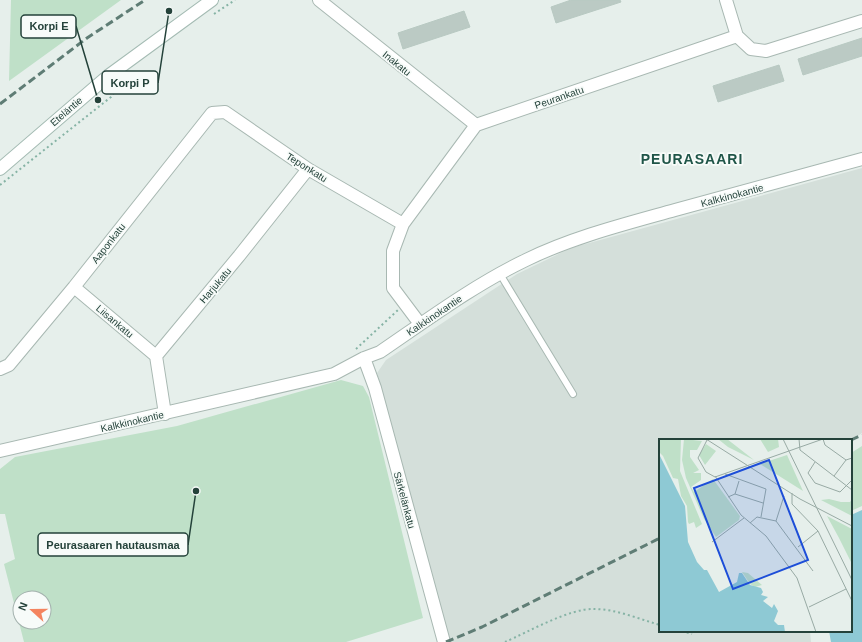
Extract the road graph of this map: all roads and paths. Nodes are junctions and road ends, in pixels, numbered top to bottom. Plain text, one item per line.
1 (212, 0) edge
2 (235, 0) edge
3 (319, 0) edge
4 (726, 0) edge
5 (210, 16) dead end
6 (862, 21) edge
7 (737, 36) junction
8 (126, 76) dead end
9 (212, 113) joint
10 (476, 125) junction
11 (862, 159) edge
12 (308, 168) junction
13 (0, 169) edge
14 (0, 185) edge
15 (403, 224) junction
16 (500, 274) junction
17 (74, 287) junction
18 (404, 304) junction
19 (420, 324) junction
20 (352, 352) dead end
21 (156, 356) junction
22 (364, 358) junction
23 (0, 369) edge
24 (573, 394) dead end
25 (165, 414) junction
26 (0, 450) edge
27 (659, 625) edge
28 (685, 632) edge
29 (692, 634) dead end
30 (444, 642) edge
31 (505, 642) edge

1 - 13 street, Eteläntie
2 - 5 path
3 - 10 street, Inakatu
4 - 7 street
6 - 7 street
7 - 10 street, Peurankatu
8 - 14 path
9 - 12 street, Teponkatu
9 - 17 street, Aaponkatu
10 - 15 street
11 - 16 street, Kalkkinokantie
12 - 15 street, Teponkatu
12 - 21 street, Harjukatu
15 - 18 street
16 - 19 street, Kalkkinokantie
16 - 24 lane
17 - 21 street, Liisankatu
17 - 23 street, Aaponkatu
18 - 19 street
18 - 20 path
19 - 22 street, Kalkkinokantie
21 - 25 street
22 - 25 street, Kalkkinokantie
22 - 30 street, Särkelänkatu
25 - 26 street, Kalkkinokantie
27 - 31 path
28 - 29 path

